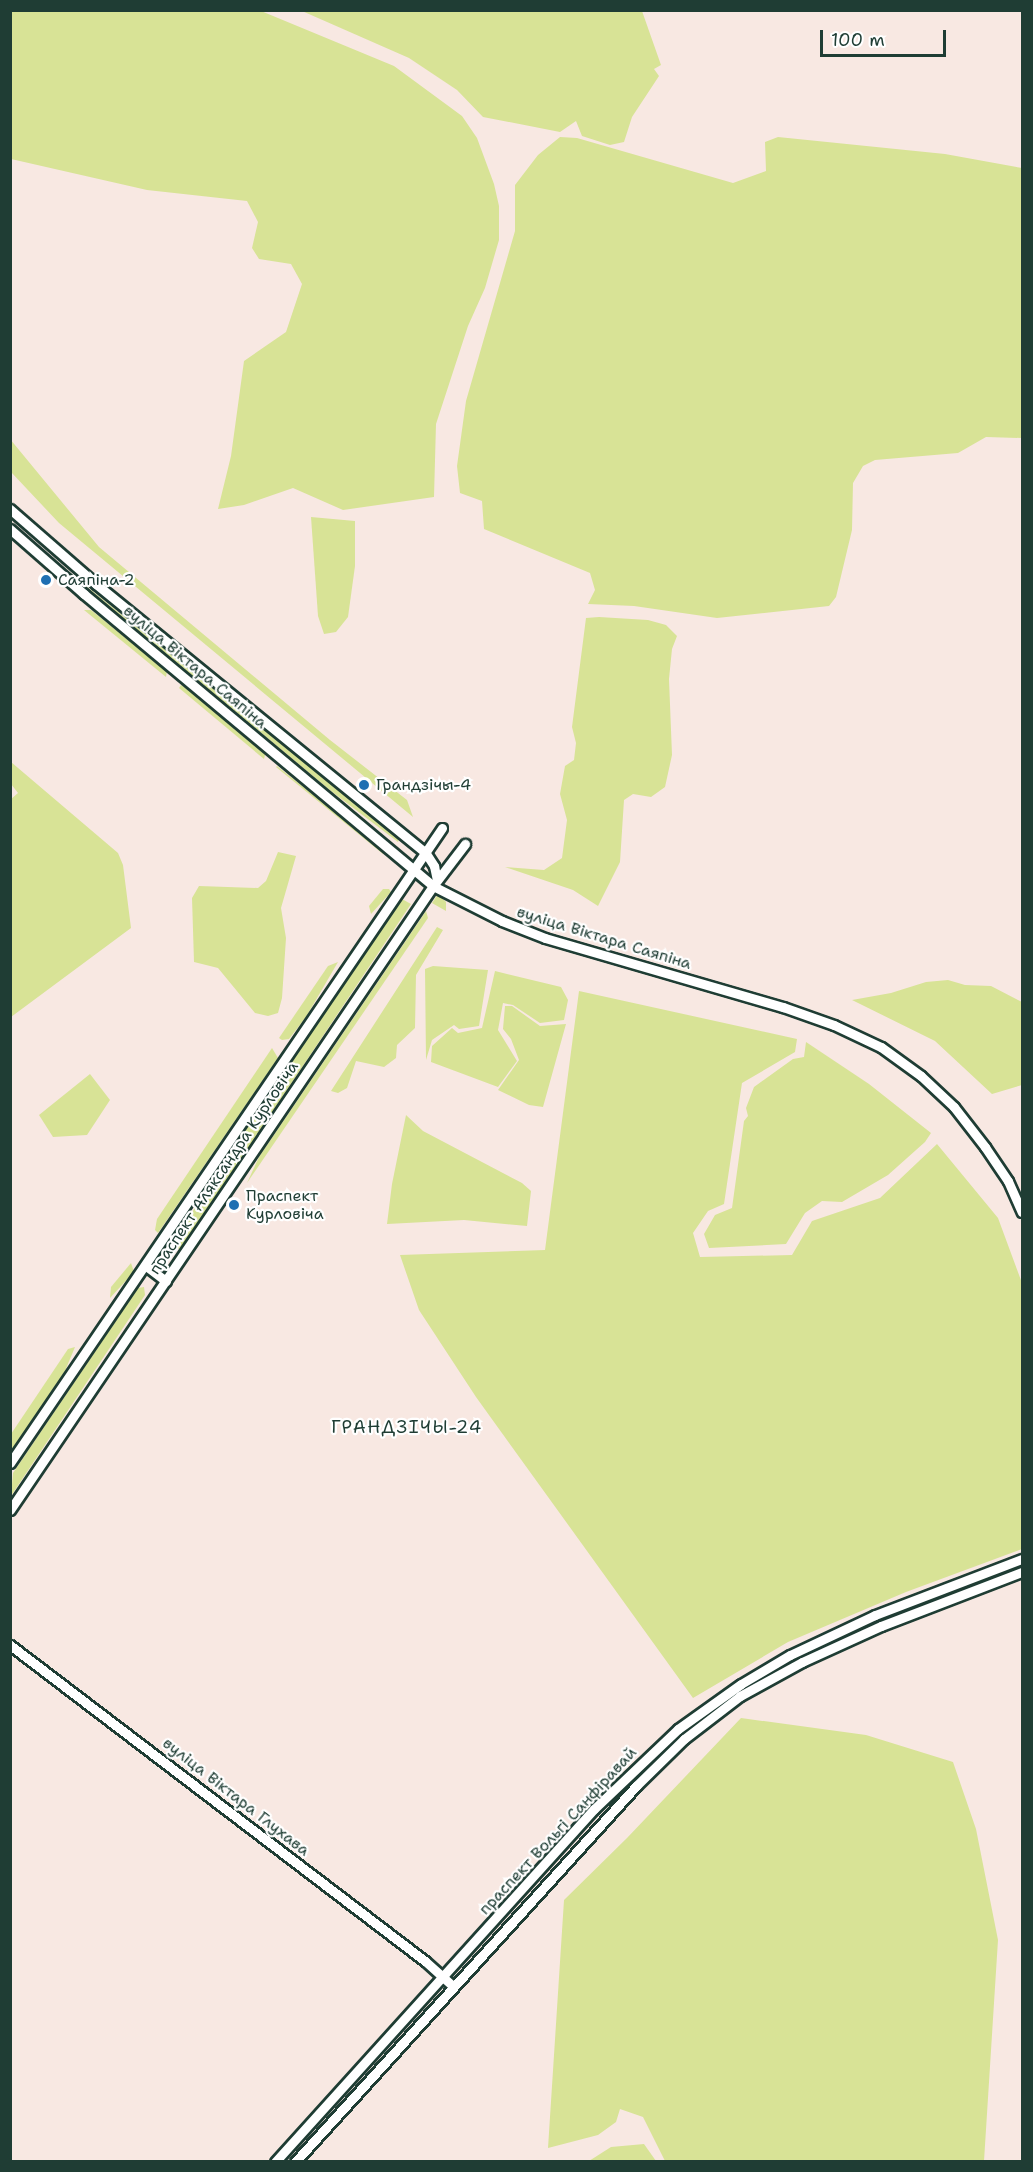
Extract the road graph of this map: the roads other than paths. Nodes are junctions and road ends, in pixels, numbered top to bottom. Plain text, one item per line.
1 (10, 509) edge
2 (10, 529) edge
3 (442, 828) dead end
4 (465, 844) dead end
5 (425, 852) junction
6 (413, 871) junction
7 (435, 883) junction
8 (1023, 1212) edge
9 (146, 1266) junction
10 (166, 1281) junction
11 (10, 1463) edge
12 (10, 1510) edge
13 (1023, 1559) edge
14 (1023, 1572) edge
15 (10, 1644) edge
16 (741, 1684) junction
17 (740, 1696) junction
18 (442, 1976) junction
19 (453, 1986) junction
20 (275, 2162) edge
21 (295, 2162) edge

1 - 5 street, вуліца Віктара Саяпіна
2 - 6 street, вуліца Віктара Саяпіна
3 - 5 street, праспект Аляксандра Курловіча
4 - 7 street, праспект Аляксандра Курловіча
5 - 6 street, праспект Аляксандра Курловіча
5 - 7 street, вуліца Віктара Саяпіна
6 - 7 street, вуліца Віктара Саяпіна
6 - 9 street, праспект Аляксандра Курловіча
7 - 8 street, вуліца Віктара Саяпіна
7 - 10 street, праспект Аляксандра Курловіча
9 - 10 street
9 - 11 street, праспект Аляксандра Курловіча
10 - 12 street, праспект Аляксандра Курловіча
13 - 16 street, праспект Вольгі Санфіравай
14 - 17 street, праспект Вольгі Санфіравай
15 - 18 street, вуліца Віктара Глухава
16 - 17 street
16 - 18 street, праспект Вольгі Санфіравай
17 - 19 street, праспект Вольгі Санфіравай
18 - 19 street, вуліца Віктара Глухава
18 - 20 street, праспект Вольгі Санфіравай
19 - 21 street, праспект Вольгі Санфіравай

